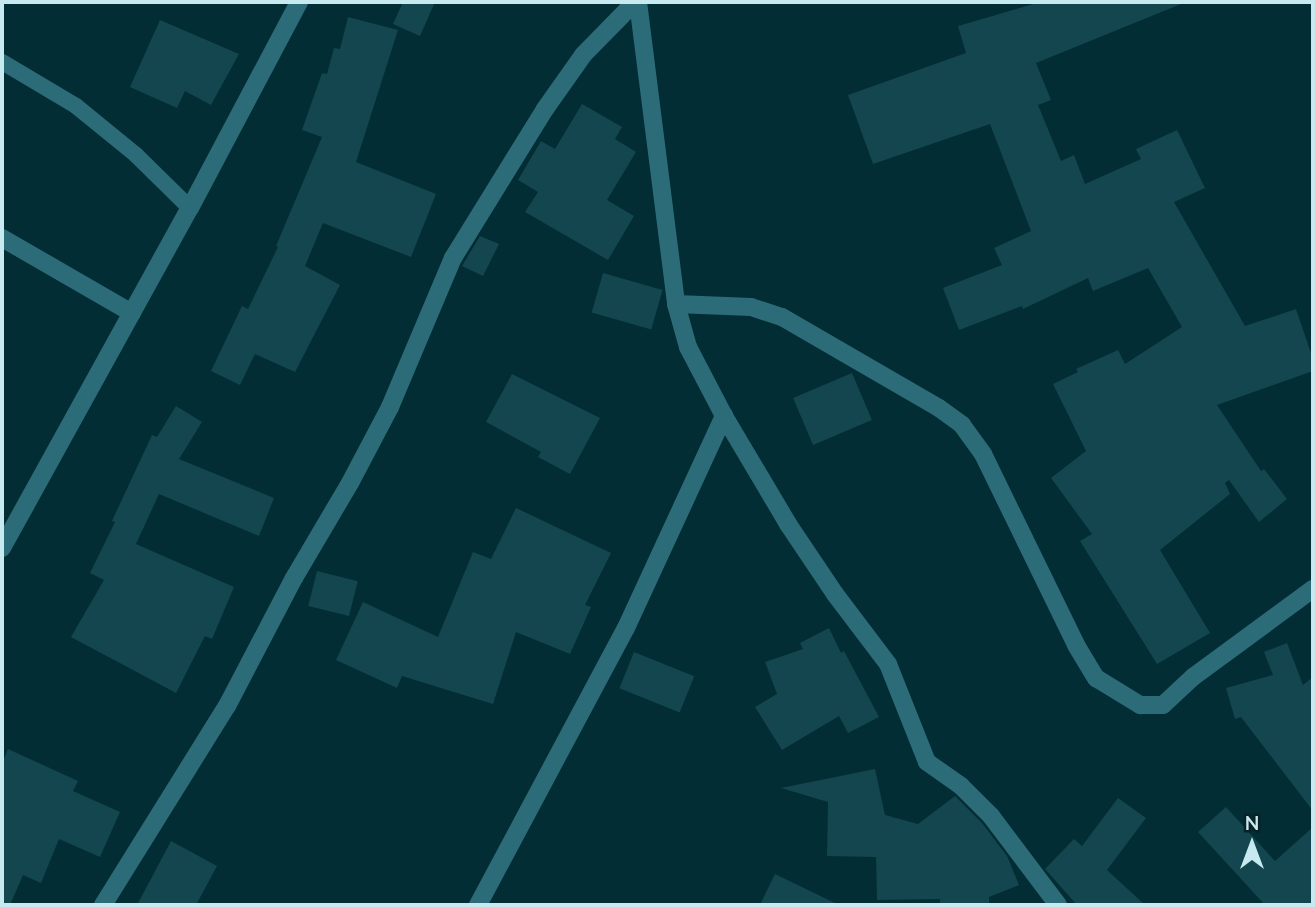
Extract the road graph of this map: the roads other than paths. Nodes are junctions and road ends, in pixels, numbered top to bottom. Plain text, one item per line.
1 (299, 2) edge
2 (637, 2) edge
3 (2, 62) edge
4 (190, 208) junction
5 (2, 238) edge
6 (676, 304) junction
7 (132, 313) junction
8 (724, 416) junction
9 (2, 548) edge
10 (1313, 589) edge
11 (103, 905) edge
12 (478, 905) edge
13 (1058, 905) edge

1 - 4 street
2 - 6 street
2 - 11 street
3 - 4 lane
4 - 7 street
5 - 7 street
6 - 8 street
6 - 10 street
7 - 9 street
8 - 12 street
8 - 13 street

